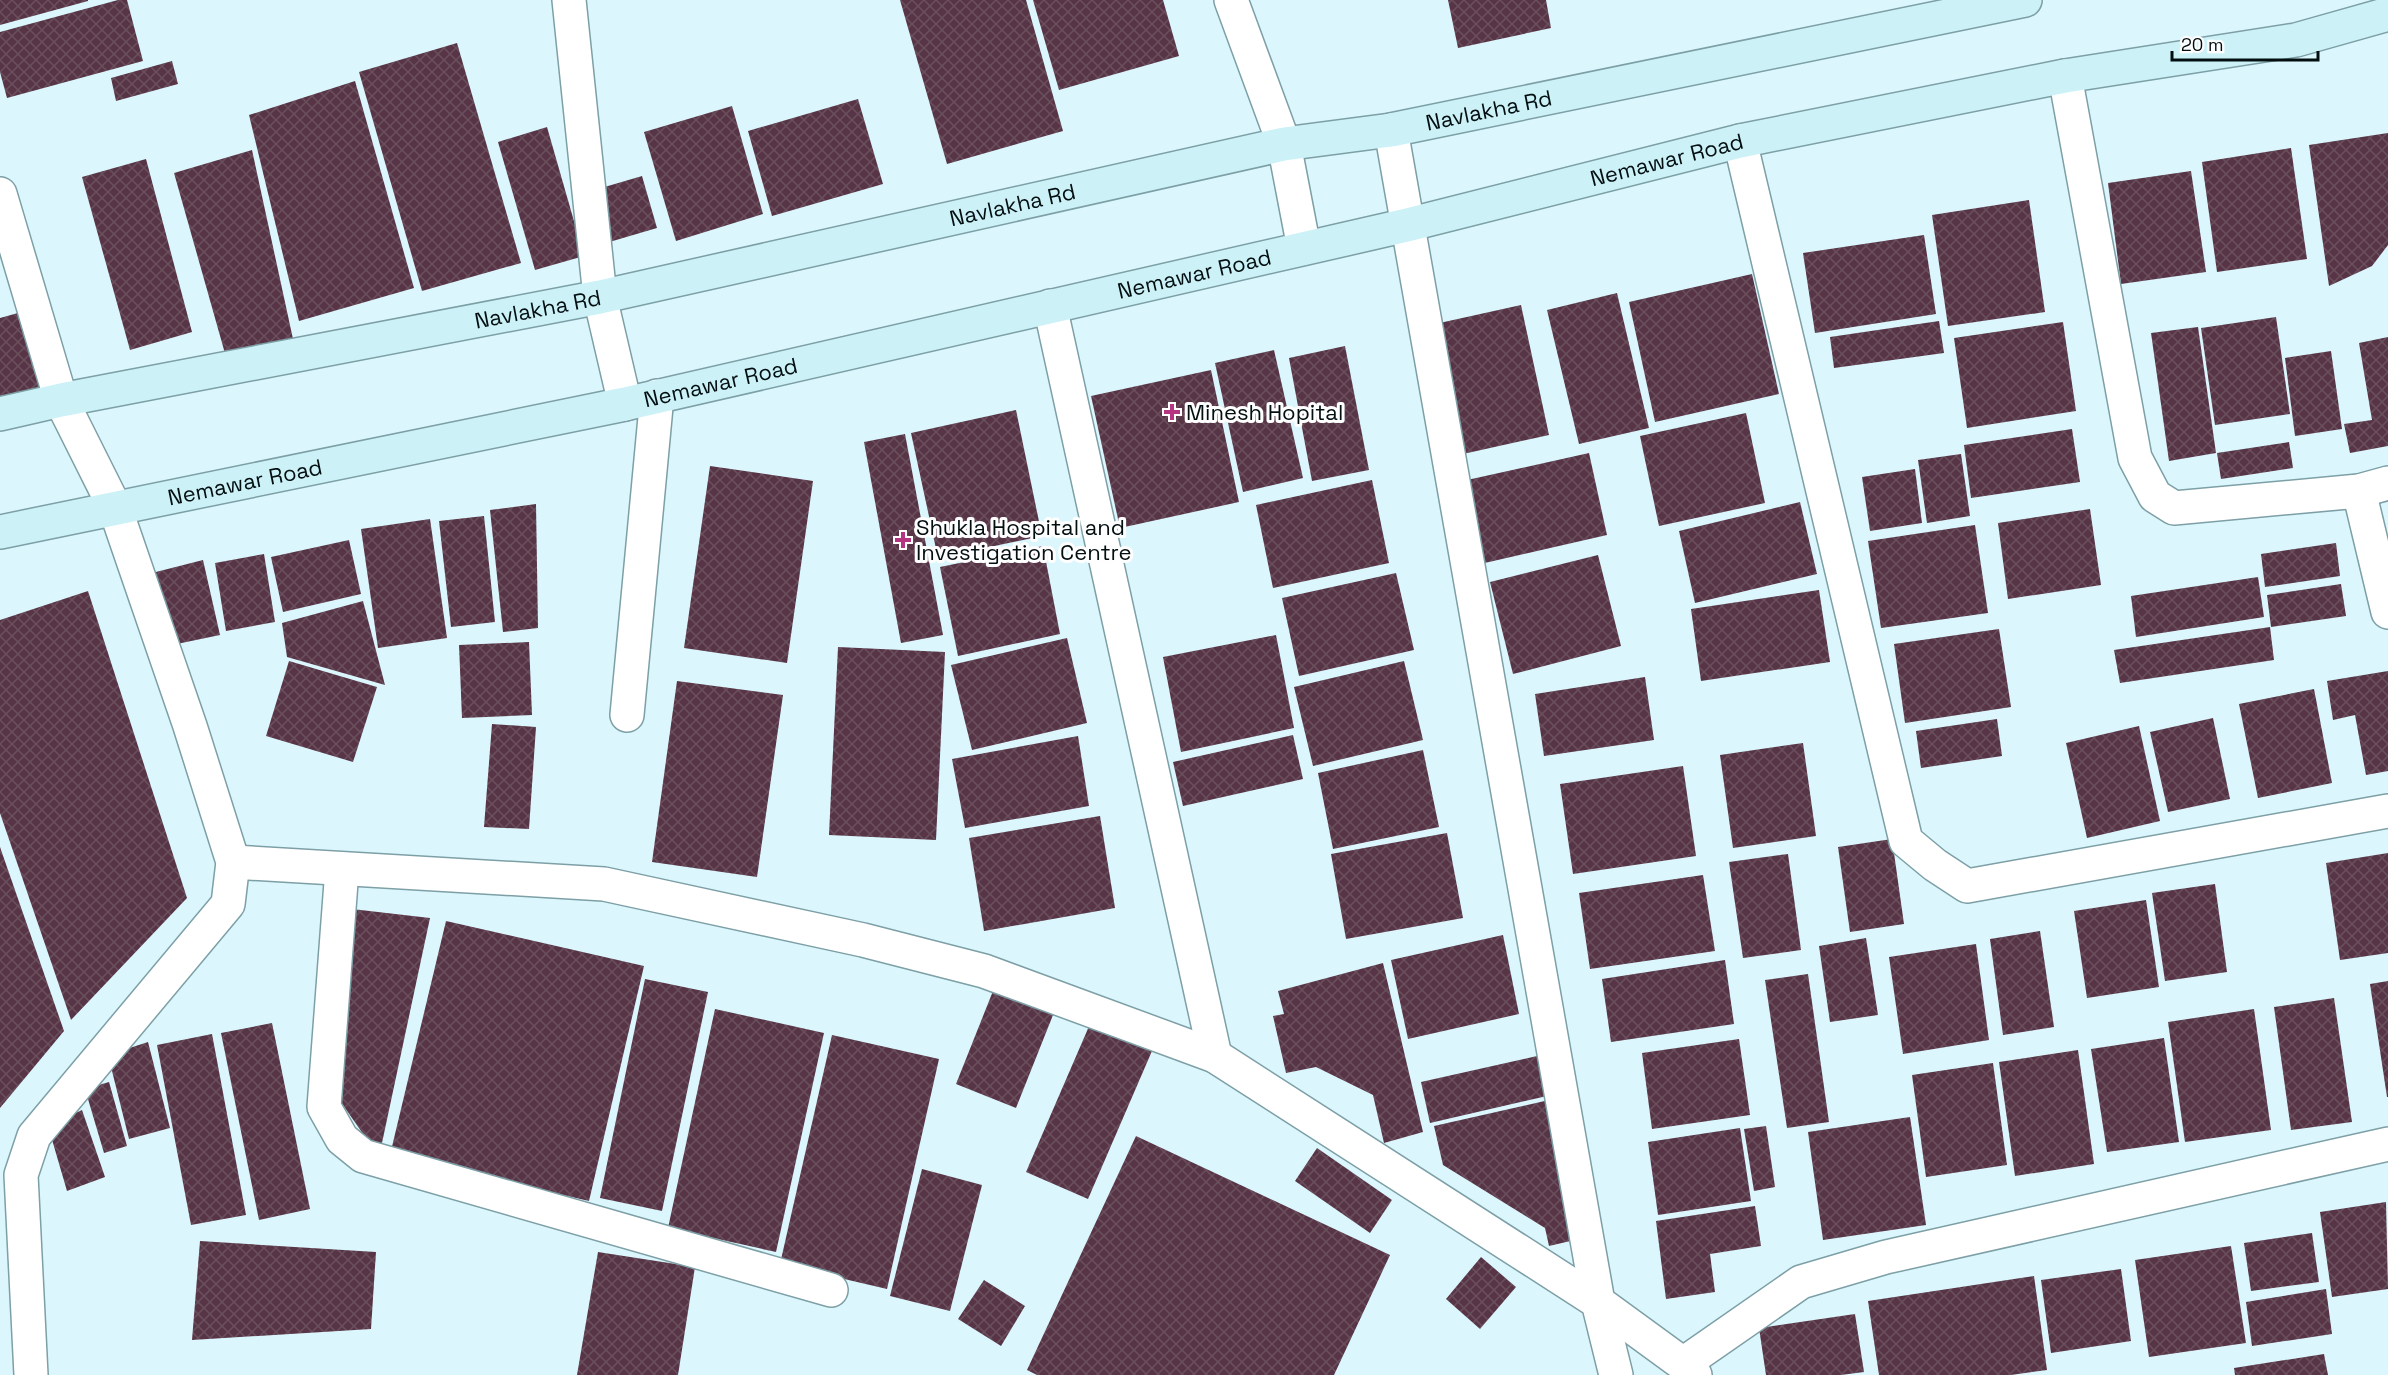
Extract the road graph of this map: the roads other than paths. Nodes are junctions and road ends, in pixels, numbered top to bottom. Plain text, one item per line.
1 (569, 0) edge
2 (1231, 0) edge
3 (2025, 0) edge
4 (2388, 14) edge
5 (2066, 76) junction
6 (1391, 130) junction
7 (1740, 141) junction
8 (1284, 144) junction
9 (0, 194) edge
10 (1407, 225) junction
11 (1304, 248) junction
12 (600, 297) junction
13 (1050, 306) junction
14 (657, 396) junction
15 (61, 399) junction
16 (625, 404) junction
17 (0, 414) edge
18 (2374, 487) edge
19 (115, 508) junction
20 (0, 532) edge
21 (2388, 612) edge
22 (627, 715) dead end
23 (2388, 811) edge
24 (233, 862) junction
25 (342, 868) junction
26 (1215, 1056) junction
27 (2388, 1144) edge
28 (831, 1290) dead end
29 (1598, 1302) junction
30 (1689, 1369) edge
31 (31, 1375) edge
32 (1616, 1375) edge

1 - 12 street
2 - 8 street
3 - 6 main road, Navlakha Rd
4 - 5 main road, Nemawar Road
5 - 7 main road, Nemawar Road
5 - 18 street
6 - 8 main road, Navlakha Rd
6 - 10 street
7 - 10 main road, Nemawar Road
7 - 23 street
8 - 11 street
8 - 12 main road, Navlakha Rd
9 - 15 street
10 - 11 main road, Nemawar Road
10 - 29 street
11 - 13 main road, Nemawar Road
12 - 15 main road, Navlakha Rd
12 - 16 street
13 - 14 main road, Nemawar Road
13 - 26 street
14 - 16 main road, Nemawar Road
14 - 22 street
15 - 17 main road, Navlakha Rd
15 - 19 street
16 - 19 main road, Nemawar Road
18 - 21 street
19 - 20 main road, Nemawar Road
19 - 24 street
24 - 25 street
24 - 31 street
25 - 26 street
25 - 28 street
26 - 29 street
27 - 30 street
29 - 30 street
29 - 32 street

